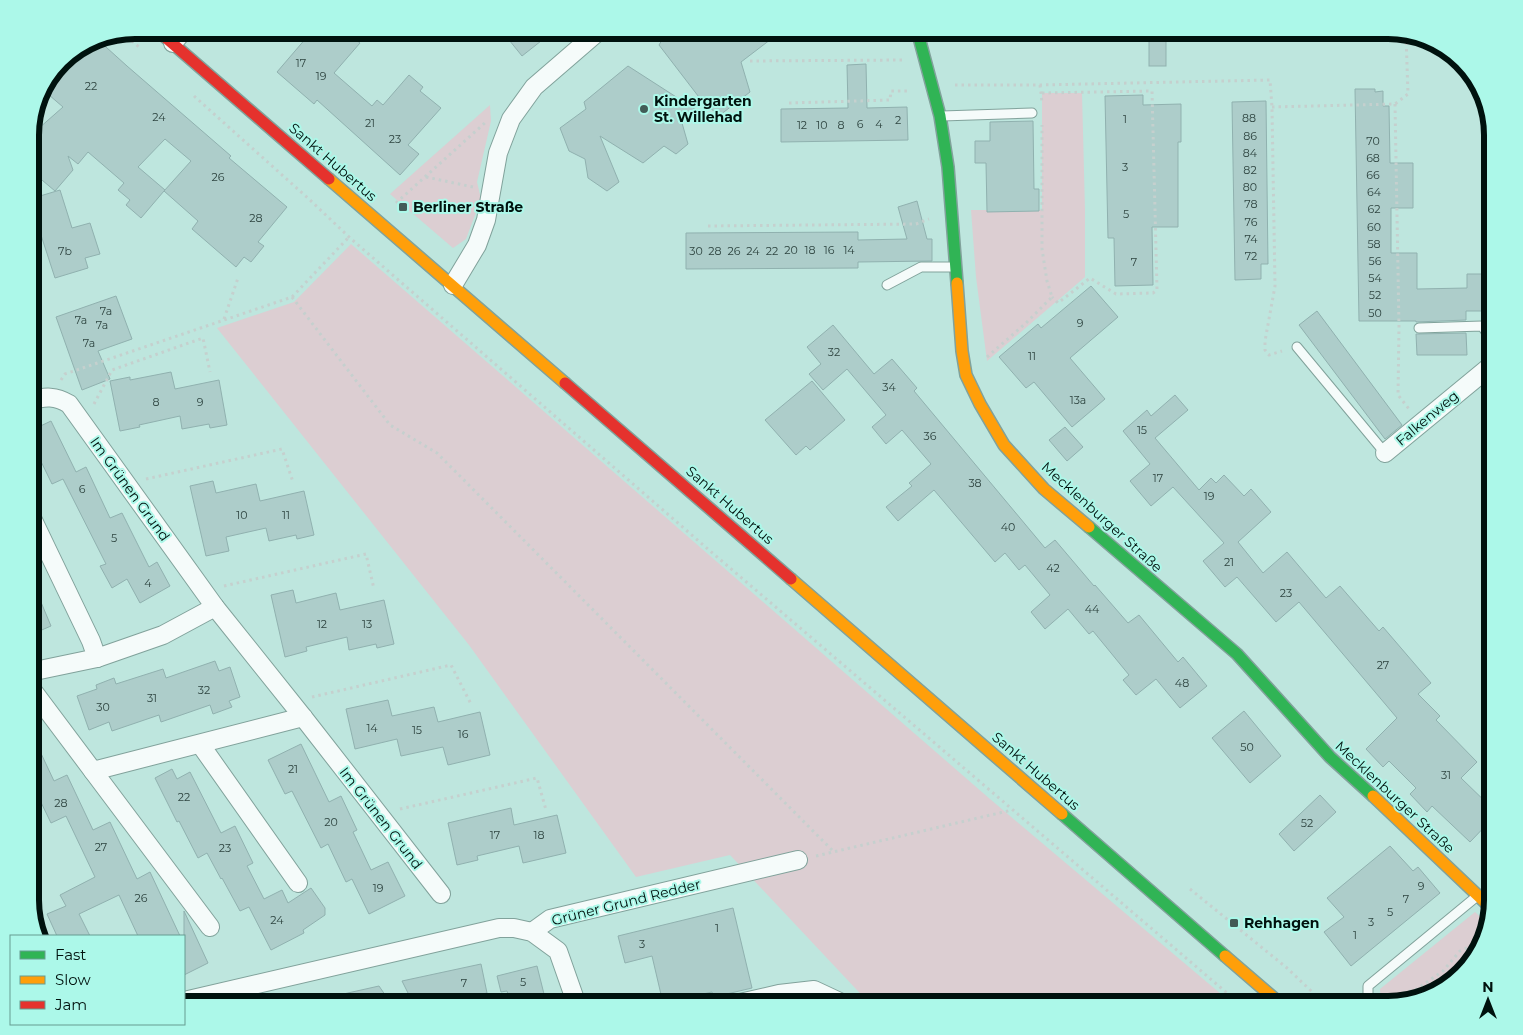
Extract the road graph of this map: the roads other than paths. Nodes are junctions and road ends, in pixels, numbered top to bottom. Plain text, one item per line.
1 (180, 39) edge
2 (590, 39) edge
3 (919, 39) edge
4 (1032, 113) dead end
5 (940, 116) junction
6 (955, 267) junction
7 (453, 285) junction
8 (887, 285) dead end
9 (1419, 328) dead end
10 (1484, 329) edge
11 (1297, 347) road end
12 (1484, 371) edge
13 (39, 399) edge
14 (1385, 452) joint
15 (39, 533) edge
16 (216, 607) junction
17 (97, 658) junction
18 (39, 670) edge
19 (39, 699) edge
20 (304, 717) junction
21 (200, 744) junction
22 (93, 771) junction
23 (798, 860) road end
24 (298, 883) dead end
25 (441, 894) dead end
26 (1478, 896) junction
27 (1484, 901) edge
28 (210, 927) dead end
29 (532, 932) junction
30 (237, 996) edge
31 (574, 996) edge
32 (770, 996) edge
33 (827, 996) edge
34 (1272, 996) edge
35 (1368, 996) edge

1 - 7 main road, Sankt Hubertus
2 - 7 street
3 - 5 main road, Mecklenburger Straße
4 - 5 lane
5 - 6 main road, Mecklenburger Straße
6 - 8 lane
6 - 26 main road, Mecklenburger Straße
7 - 34 main road, Sankt Hubertus
9 - 10 lane
11 - 14 lane
12 - 14 street, Falkenweg
13 - 16 street, Im Grünen Grund
15 - 17 street
16 - 17 street
16 - 20 street, Im Grünen Grund
17 - 18 street
19 - 22 street
20 - 21 street
20 - 25 street, Im Grünen Grund
21 - 22 street
21 - 24 street
22 - 28 street
23 - 29 street, Grüner Grund Redder
26 - 27 main road, Mecklenburger Straße
26 - 35 lane
29 - 30 street
29 - 31 street
32 - 33 street

